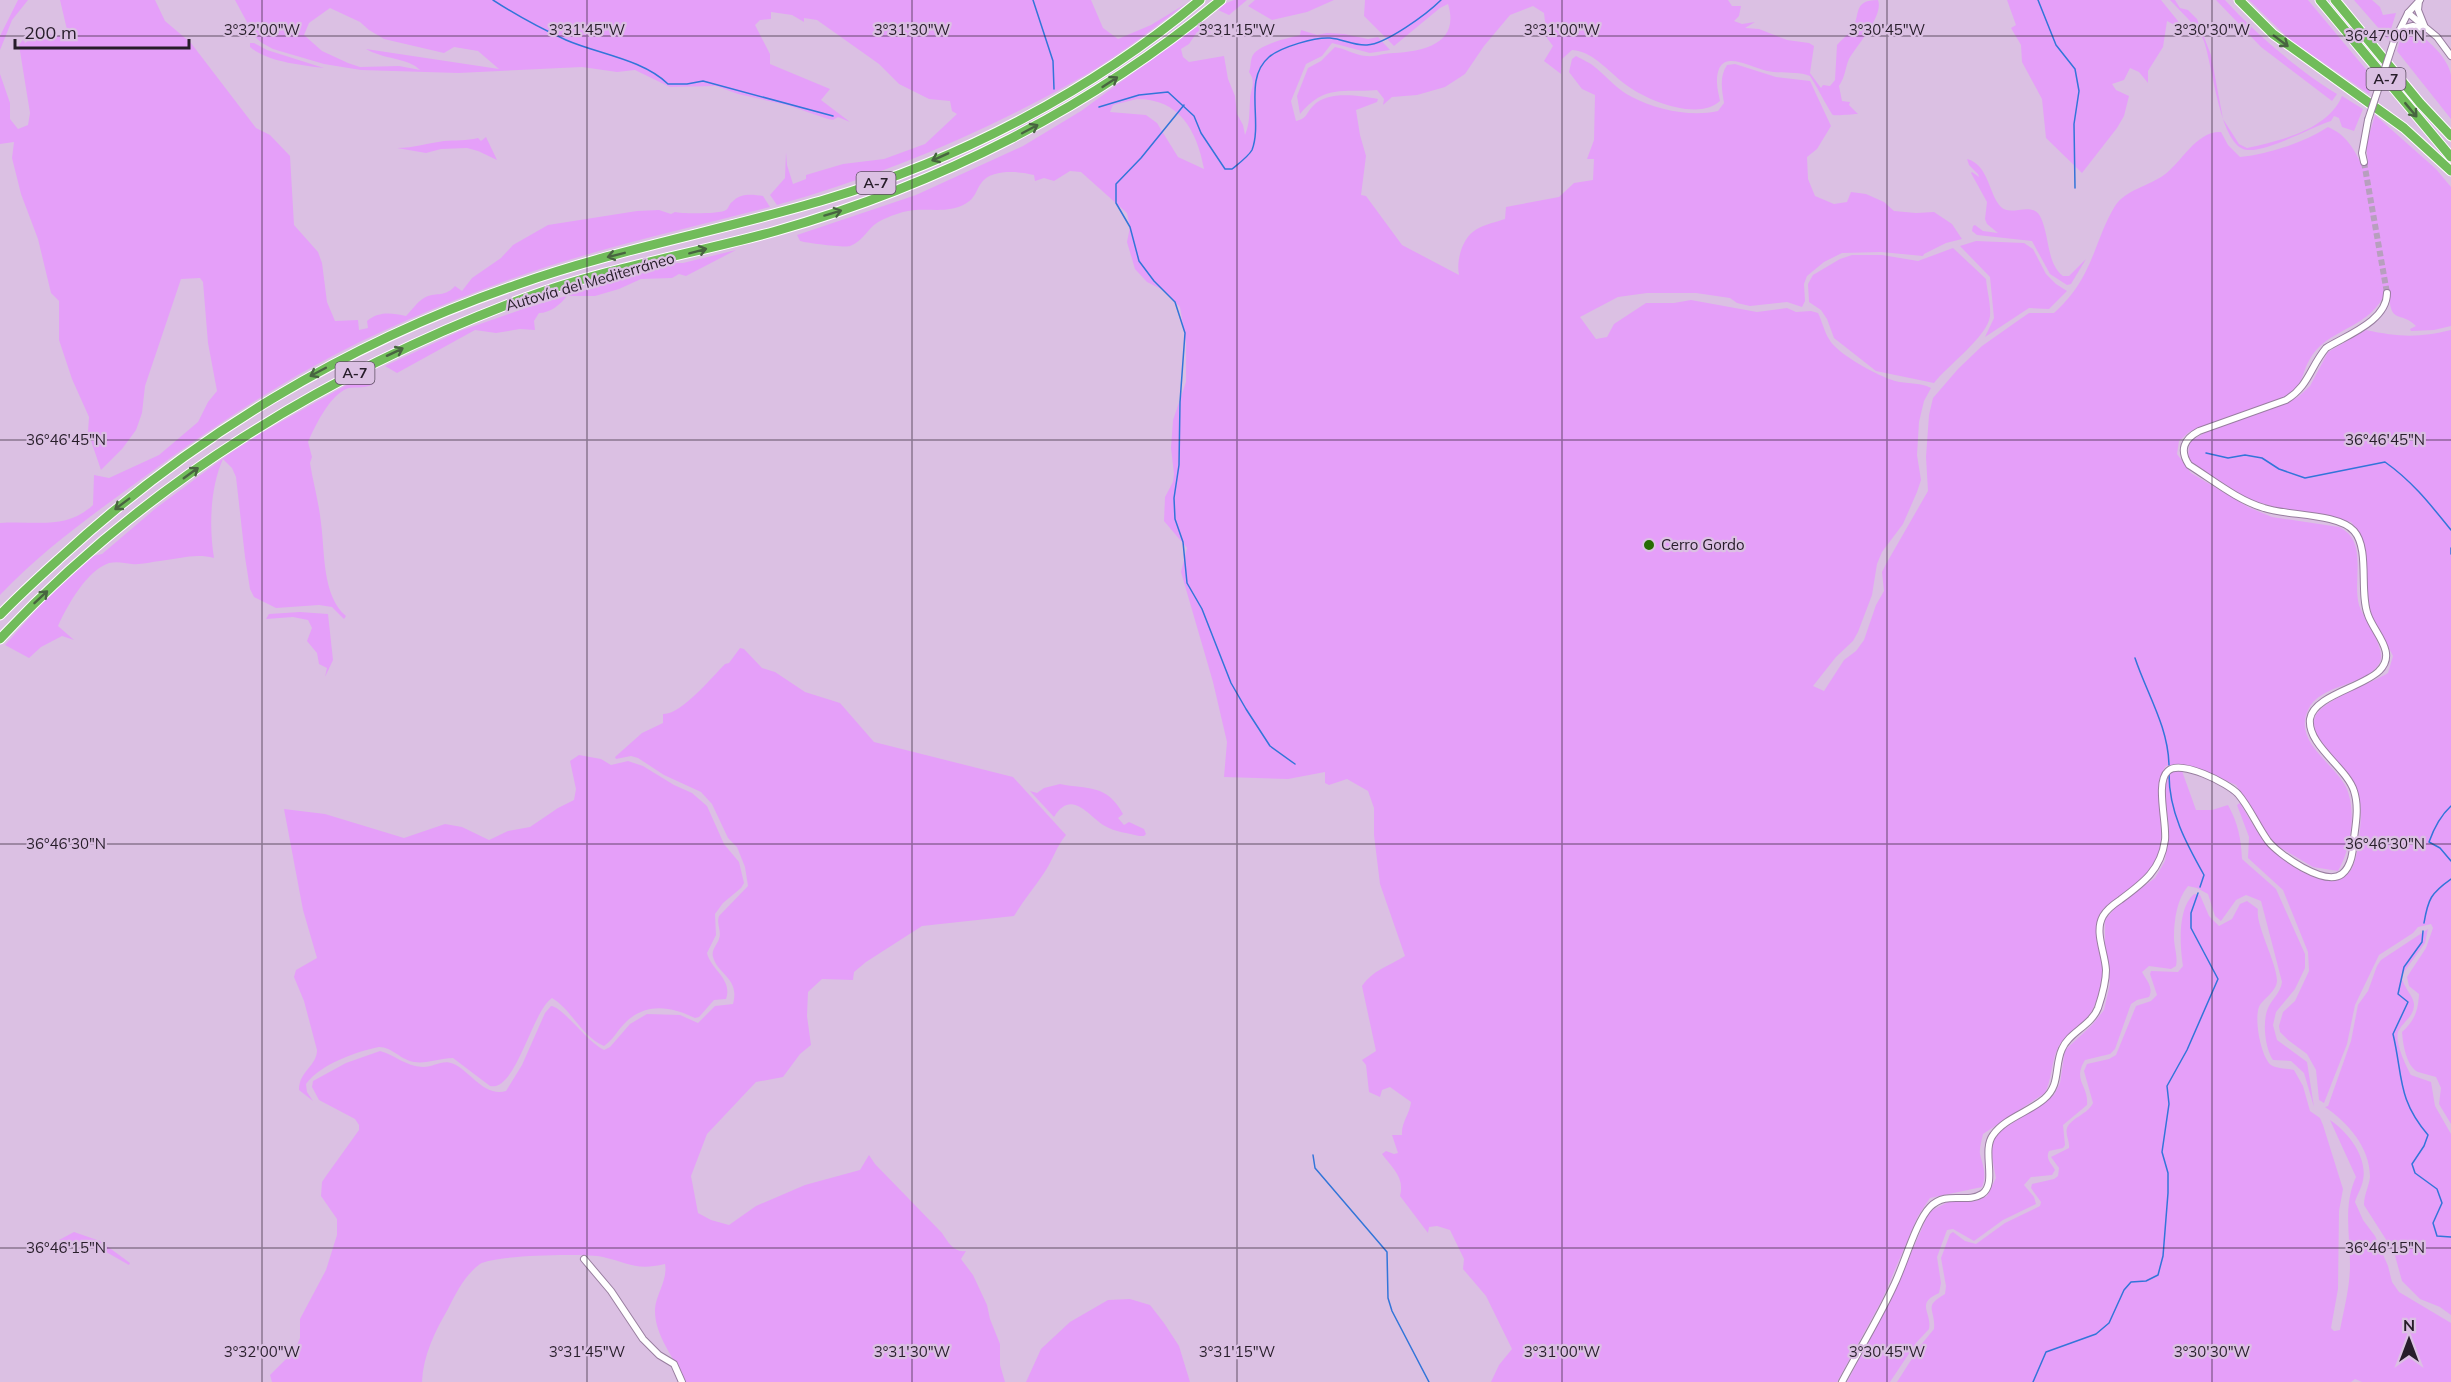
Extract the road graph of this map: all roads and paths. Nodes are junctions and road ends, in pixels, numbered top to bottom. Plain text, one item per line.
1 (1200, 0) edge
2 (2239, 0) edge
3 (2320, 0) edge
4 (2334, 0) edge
5 (2343, 0) edge
6 (2419, 0) edge
7 (1220, 1) edge
8 (2408, 13) junction
9 (2426, 29) junction
10 (2399, 30) junction
11 (2451, 56) edge
12 (2434, 116) junction
13 (2451, 136) edge
14 (2451, 158) edge
15 (2364, 162) tunnel mouth
16 (2451, 171) edge
17 (2387, 293) tunnel mouth
18 (0, 615) edge
19 (0, 639) edge
20 (584, 1259) dead end
21 (682, 1382) edge
22 (1842, 1382) edge

1 -> 18 highway, Autovía del Mediterráneo / A-7
2 -> 16 highway
3 -> 14 highway, A-7
4 - 12 highway, A-7
5 - 12 highway
6 - 8 street
6 - 9 street
19 -> 7 highway, Autovía del Mediterráneo / A-7
8 - 9 street
8 - 10 street
9 - 10 street
9 - 11 street
10 - 15 street, bridge
12 - 13 highway, A-7
17 - 22 street
20 - 21 street

